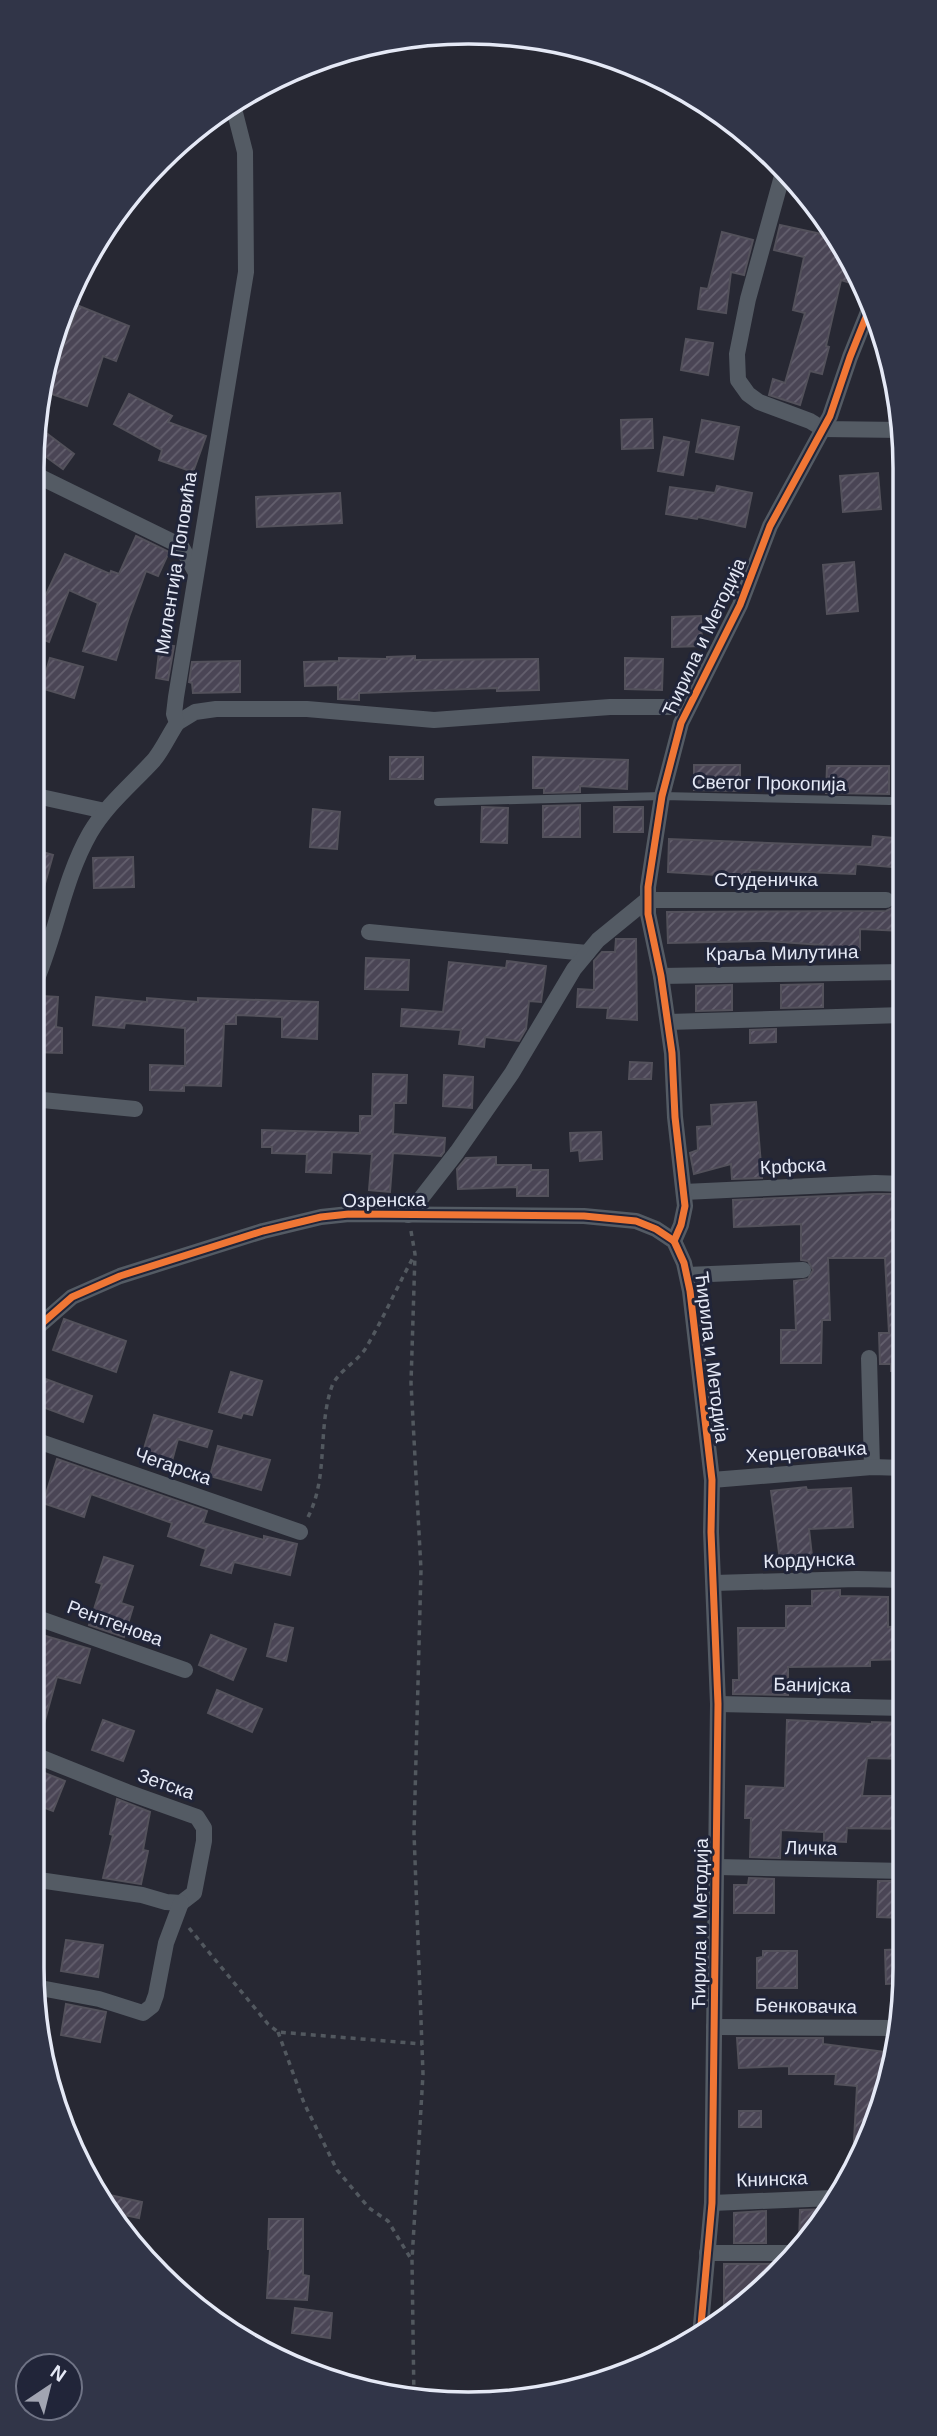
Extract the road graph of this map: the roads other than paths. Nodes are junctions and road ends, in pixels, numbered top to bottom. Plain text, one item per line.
1 (235, 114) edge
2 (781, 180) edge
3 (866, 318) edge
4 (823, 429) junction
5 (891, 430) edge
6 (44, 479) edge
7 (195, 571) junction
8 (688, 707) junction
9 (177, 723) junction
10 (662, 796) junction
11 (44, 798) edge
12 (890, 801) dead end
13 (438, 802) dead end
14 (105, 811) junction
15 (647, 900) junction
16 (886, 900) dead end
17 (369, 932) dead end
18 (587, 953) junction
19 (44, 959) edge
20 (893, 972) edge
21 (661, 976) junction
22 (893, 1015) edge
23 (668, 1022) junction
24 (44, 1100) edge
25 (135, 1109) dead end
26 (893, 1184) edge
27 (684, 1192) junction
28 (408, 1215) junction
29 (674, 1241) junction
30 (803, 1270) dead end
31 (687, 1275) junction
32 (44, 1321) edge
33 (869, 1358) dead end
34 (44, 1443) edge
35 (872, 1467) junction
36 (893, 1468) edge
37 (712, 1480) junction
38 (300, 1532) road end
39 (893, 1580) edge
40 (714, 1583) junction
41 (44, 1620) edge
42 (185, 1670) dead end
43 (718, 1704) junction
44 (893, 1708) edge
45 (44, 1759) edge
46 (717, 1867) junction
47 (893, 1871) edge
48 (44, 1881) edge
49 (179, 1908) junction
50 (45, 1989) edge
51 (714, 2026) junction
52 (889, 2028) edge
53 (825, 2198) edge
54 (712, 2203) junction
55 (708, 2253) junction
56 (783, 2253) edge
57 (701, 2323) edge

1 - 7 street, Милентија Поповића
2 - 4 street
3 - 4 street, Ћирила и Методија
4 - 5 street
4 - 8 street, Ћирила и Методија
6 - 7 street
7 - 9 street, Милентија Поповића
8 - 9 street
8 - 10 street, Ћирила и Методија
9 - 14 street
10 - 12 lane, Светог Прокопија
10 - 13 lane, Светог Прокопија
10 - 15 street, Ћирила и Методија
11 - 14 street
14 - 19 street
15 - 16 street, Студеничка
15 - 18 street
15 - 21 street, Ћирила и Методија
17 - 18 street
18 - 28 street
20 - 21 street, Краља Милутина
21 - 23 street, Ћирила и Методија
22 - 23 street
23 - 27 street, Ћирила и Методија
24 - 25 street
26 - 27 street, Крфска
27 - 29 street, Ћирила и Методија
28 - 29 street, Озренска
28 - 32 street, Озренска
29 - 31 street, Ћирила и Методија
30 - 31 street
31 - 37 street, Ћирила и Методија
33 - 35 street
34 - 38 street, Чегарска
35 - 36 street, Херцеговачка
35 - 37 street, Херцеговачка
37 - 40 street, Ћирила и Методија
39 - 40 street, Кордунска
40 - 43 street, Ћирила и Методија
41 - 42 street, Рентгенова
43 - 44 street, Банијска
43 - 46 street, Ћирила и Методија
45 - 49 street, Зетска
46 - 47 street, Личка
46 - 51 street, Ћирила и Методија
48 - 49 street
49 - 50 street
51 - 52 street, Бенковачка
51 - 54 street, Ћирила и Методија
53 - 54 street, Книнска
54 - 55 street, Ћирила и Методија
55 - 56 street
55 - 57 street, Ћирила и Методија

